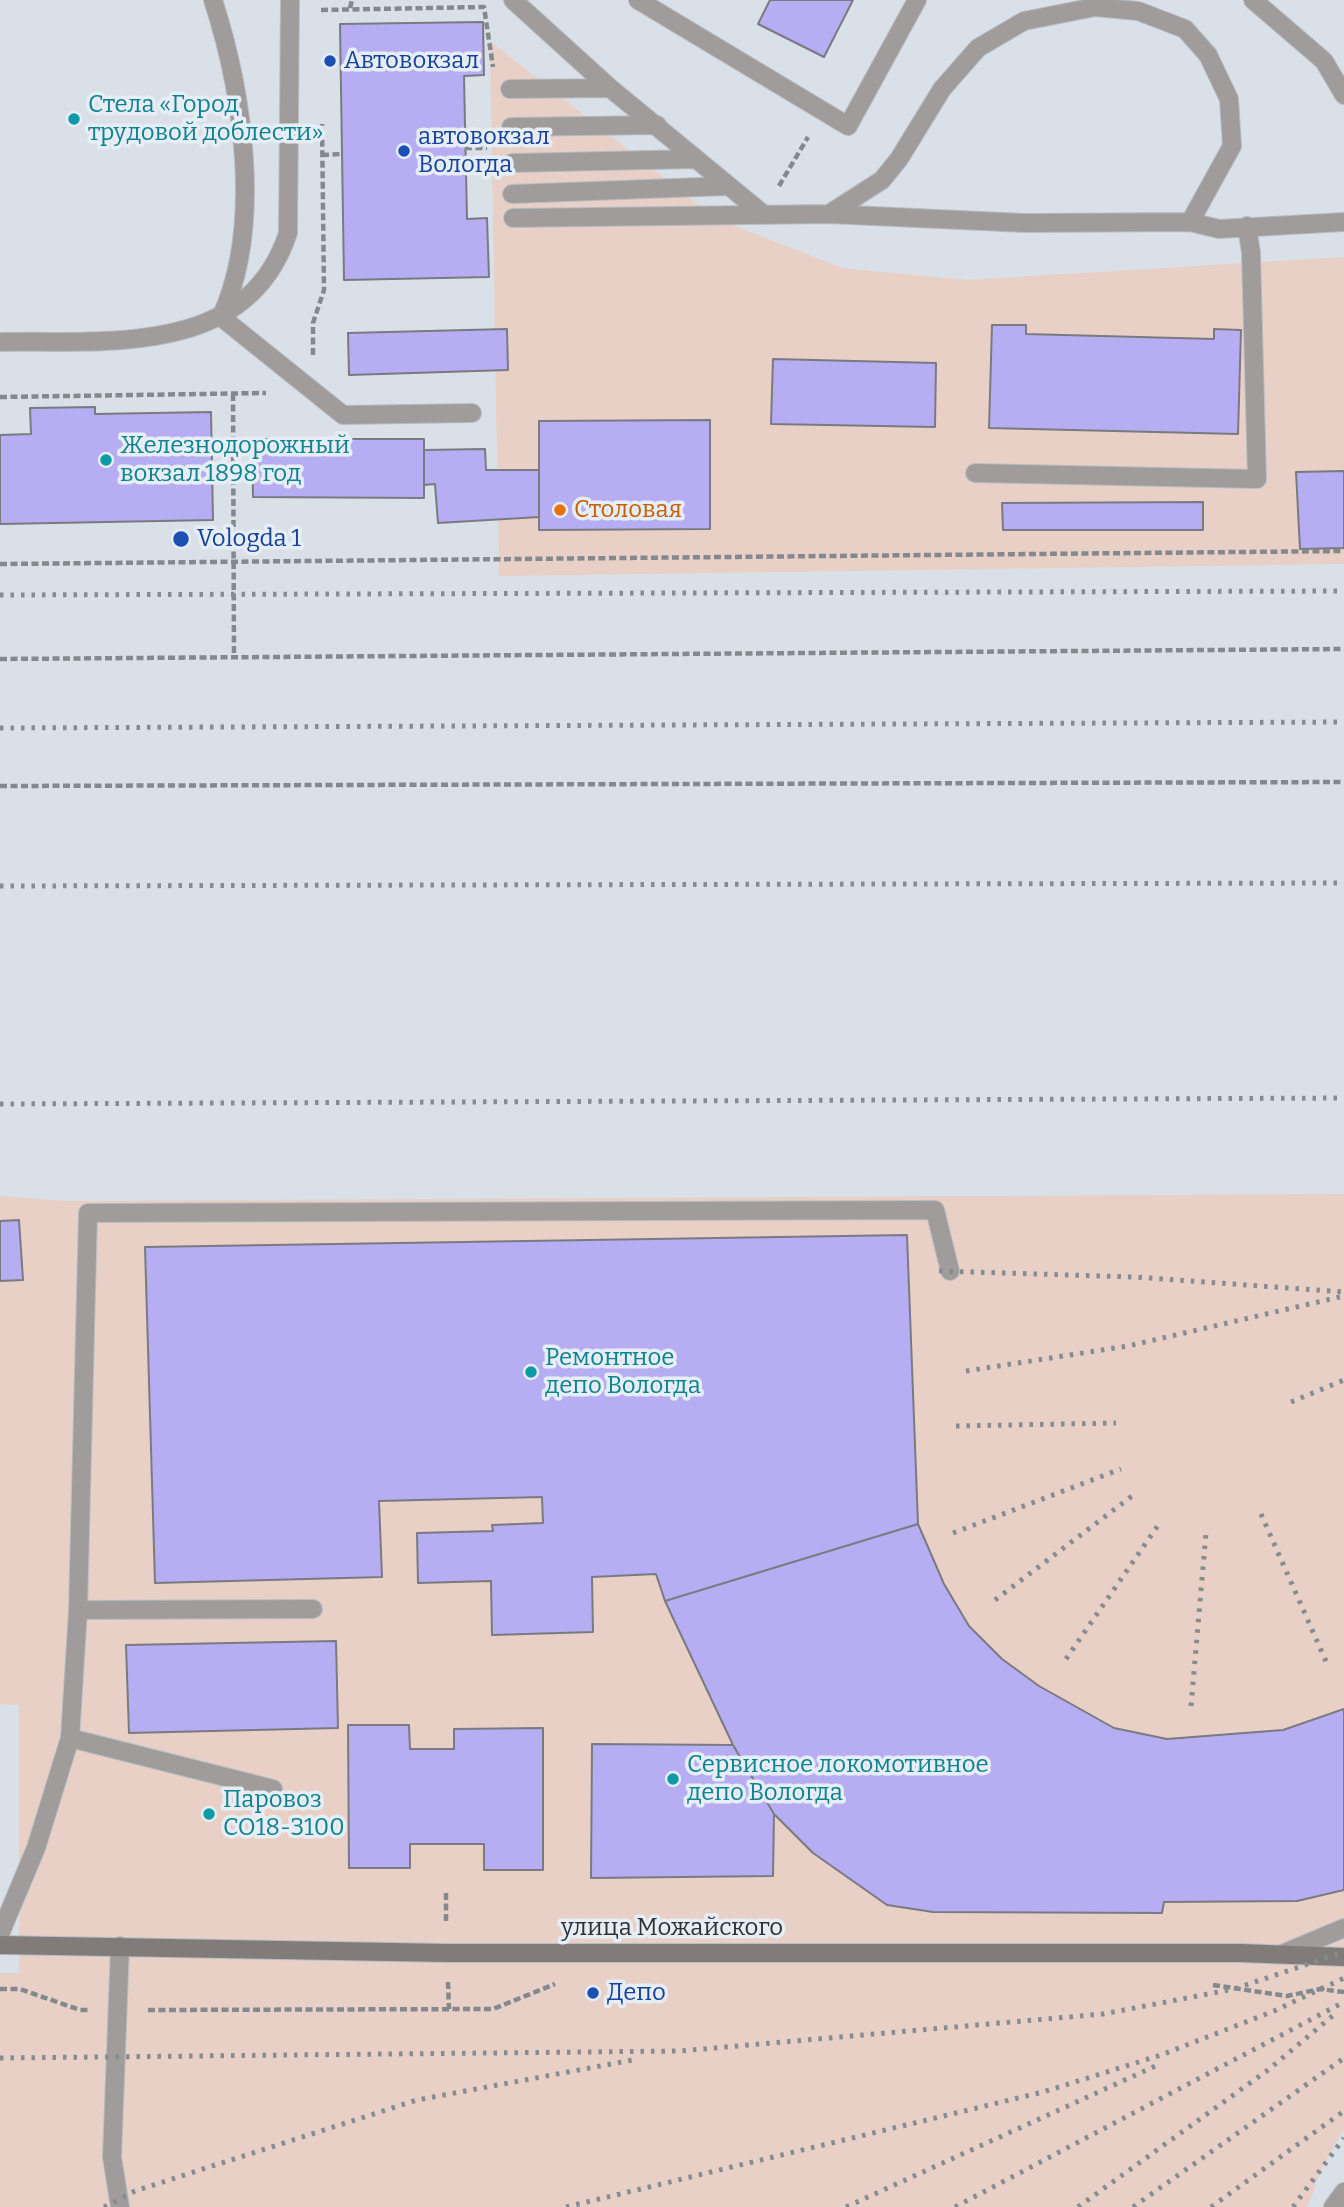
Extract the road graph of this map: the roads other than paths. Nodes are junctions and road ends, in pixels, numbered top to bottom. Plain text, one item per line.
1 (213, 0) edge
2 (290, 0) edge
3 (513, 0) edge
4 (638, 0) edge
5 (917, 0) edge
6 (1253, 0) edge
7 (610, 88) junction
8 (510, 89) dead end
9 (1344, 95) edge
10 (657, 125) junction
11 (511, 127) dead end
12 (696, 159) junction
13 (512, 163) dead end
14 (728, 186) junction
15 (512, 194) dead end
16 (763, 214) junction
17 (829, 214) junction
18 (513, 218) dead end
19 (1190, 222) junction
20 (1344, 222) edge
21 (1247, 226) junction
22 (221, 317) junction
23 (0, 342) edge
24 (472, 413) dead end
25 (975, 473) dead end
26 (950, 1271) dead end
27 (313, 1609) dead end
28 (78, 1610) junction
29 (70, 1738) junction
30 (273, 1789) dead end
31 (1344, 1928) edge
32 (0, 1934) edge
33 (0, 1945) edge
34 (120, 1946) junction
35 (1282, 1954) junction
36 (1344, 1957) edge
37 (1344, 2192) edge
38 (120, 2207) edge
39 (1333, 2207) edge

1 - 22 street
2 - 22 street
3 - 7 street
4 - 5 street
6 - 9 street
7 - 8 street
7 - 10 street
10 - 11 street
10 - 12 street
12 - 13 street
12 - 14 street
14 - 15 street
14 - 16 street
16 - 17 street
16 - 18 street
17 - 19 street
17 - 19 street
19 - 21 street
20 - 21 street
21 - 25 street
22 - 23 street
22 - 24 street
26 - 28 street
27 - 28 street
28 - 29 street
29 - 30 street
29 - 32 street
31 - 35 street
33 - 34 main road, улица Можайского
34 - 35 main road, улица Можайского
34 - 38 street
35 - 36 main road, улица Можайского
37 - 39 street

